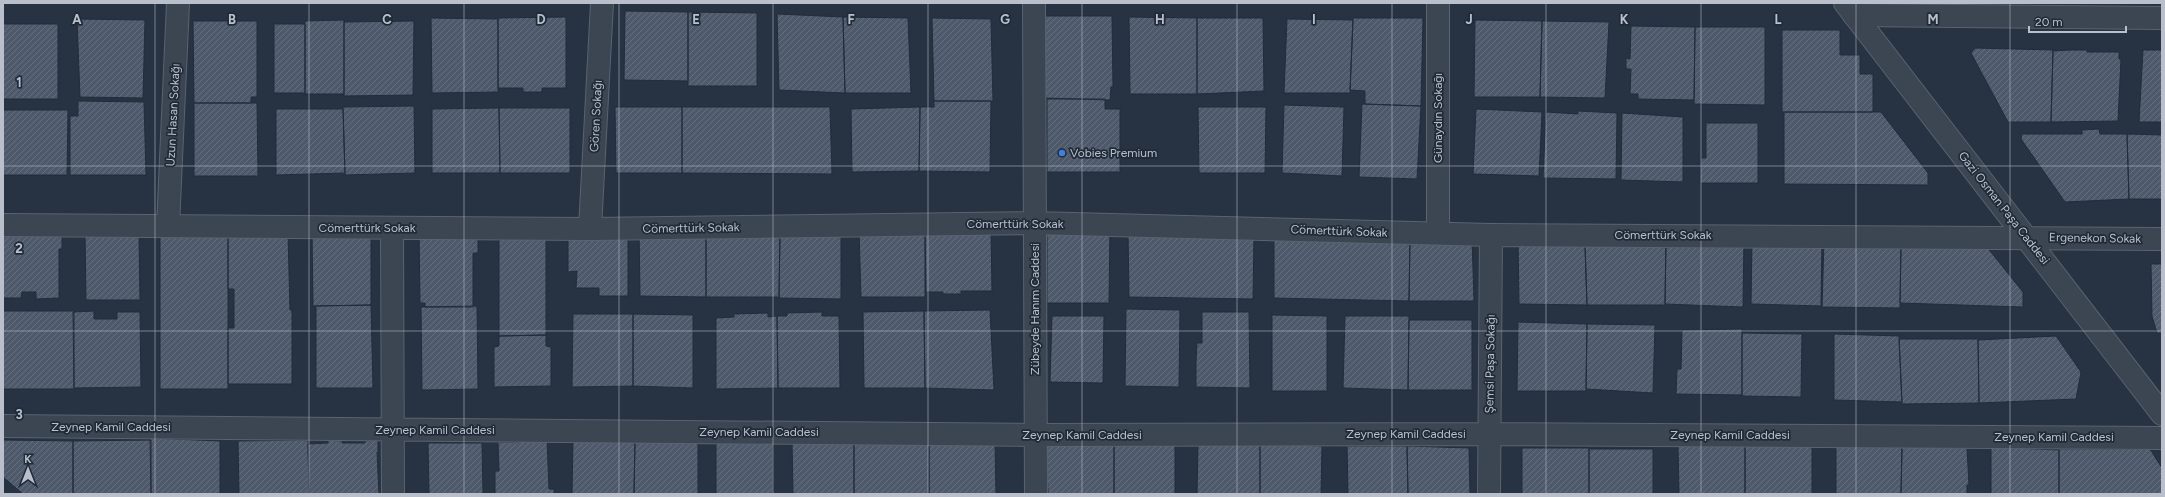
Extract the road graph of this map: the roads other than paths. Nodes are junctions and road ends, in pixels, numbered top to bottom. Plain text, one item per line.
1 (178, 3) edge
2 (602, 3) edge
3 (1034, 3) edge
4 (1438, 3) edge
5 (1849, 9) edge
6 (2162, 18) edge
7 (1035, 223) junction
8 (3, 225) edge
9 (168, 226) junction
10 (392, 228) junction
11 (590, 229) junction
12 (1438, 234) junction
13 (1491, 235) junction
14 (2027, 237) junction
15 (2162, 239) edge
16 (2162, 414) edge
17 (3, 426) edge
18 (394, 429) junction
19 (1489, 434) junction
20 (1036, 435) junction
21 (2162, 438) edge
22 (393, 494) edge
23 (1036, 494) edge
24 (1489, 494) edge

1 - 9 street, Uzun Hasan Sokağı
2 - 11 street, Gören Sokağı
3 - 7 street, Zübeyde Hanım Caddesi
4 - 12 street, Günaydın Sokağı
5 - 6 street
5 - 14 street, Gazi Osman Paşa Caddesi
7 - 11 street, Cömerttürk Sokak
7 - 12 street, Cömerttürk Sokak
7 - 20 street, Zübeyde Hanım Caddesi
8 - 9 street, Cömerttürk Sokak
9 - 10 street, Cömerttürk Sokak
10 - 11 street, Cömerttürk Sokak
10 - 18 street
12 - 13 street, Cömerttürk Sokak
13 - 14 street, Cömerttürk Sokak
13 - 19 street, Şemsi Paşa Sokağı
14 - 15 street, Ergenekon Sokak
14 - 16 street, Gazi Osman Paşa Caddesi
17 - 18 street, Zeynep Kamil Caddesi
18 - 20 street, Zeynep Kamil Caddesi
18 - 22 street
19 - 20 street, Zeynep Kamil Caddesi
19 - 21 street, Zeynep Kamil Caddesi
19 - 24 street, Şemsi Paşa Sokağı
20 - 23 street, Zübeyde Hanım Caddesi

